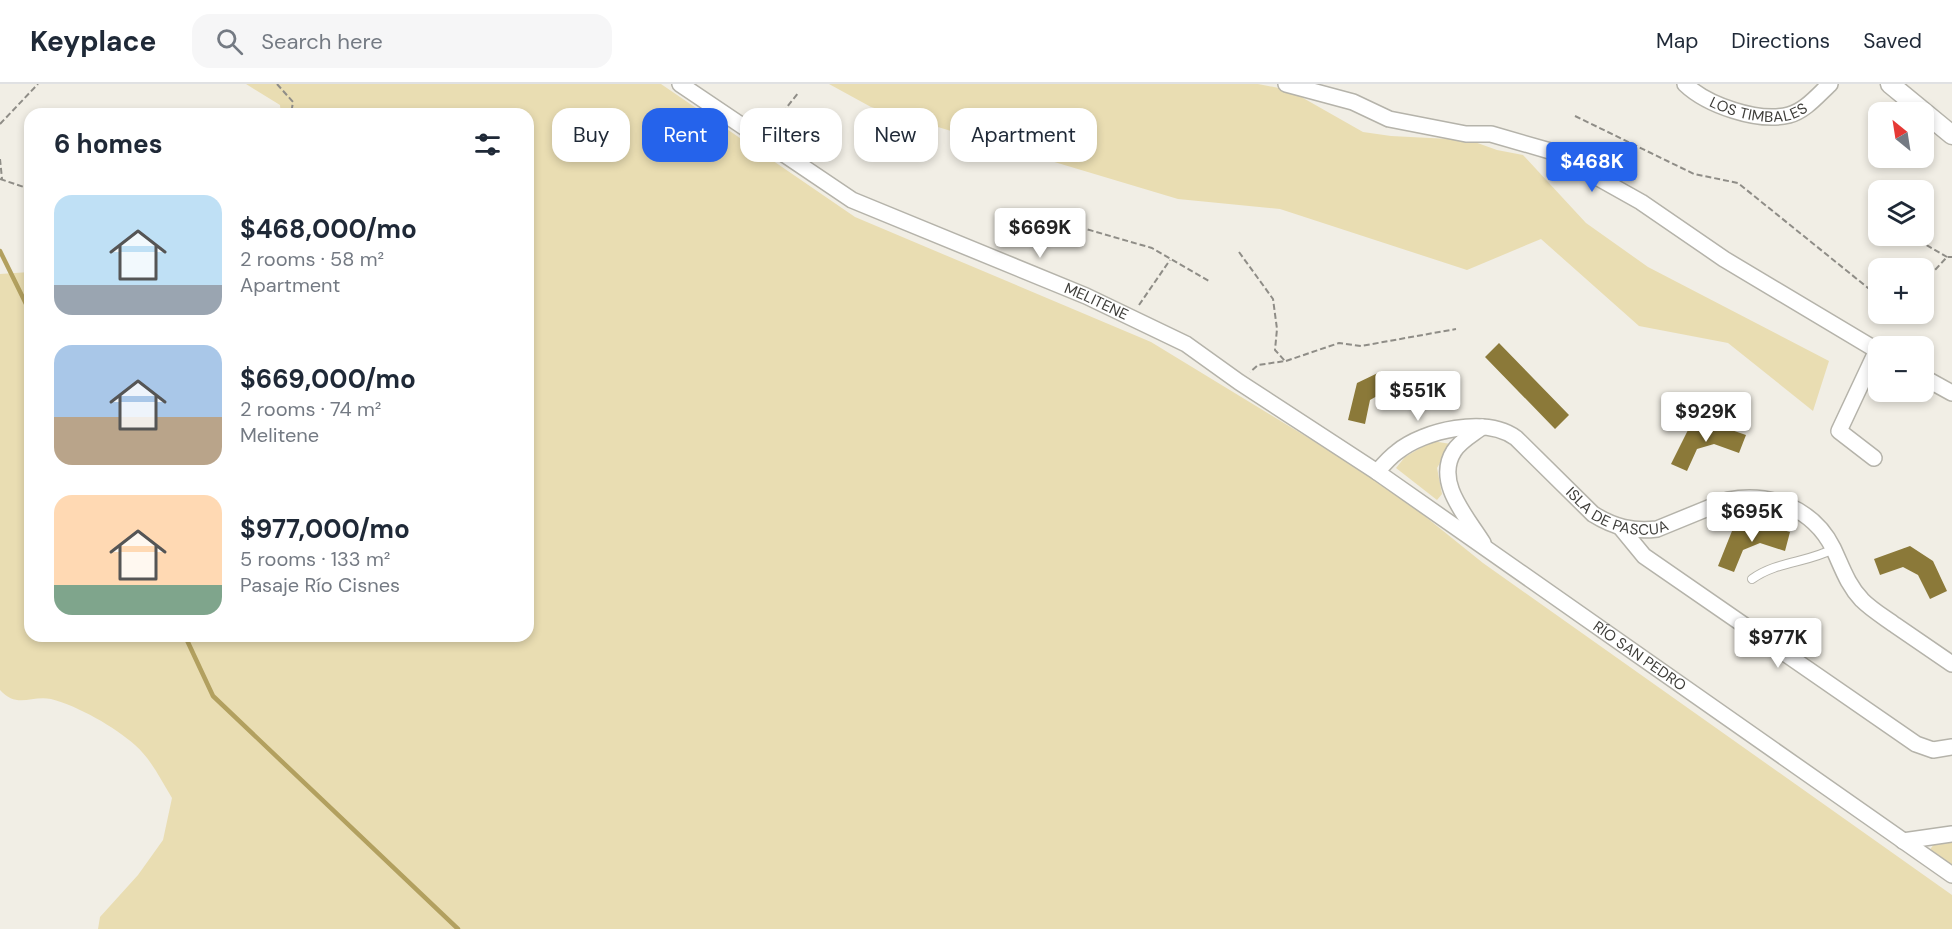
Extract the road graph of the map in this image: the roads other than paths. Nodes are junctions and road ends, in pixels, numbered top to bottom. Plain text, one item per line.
1 (680, 84) edge
2 (1286, 84) edge
3 (1685, 84) edge
4 (1830, 84) edge
5 (1890, 84) edge
6 (1952, 135) edge
7 (1868, 344) edge
8 (1868, 371) edge
9 (1934, 383) edge
10 (1952, 393) edge
11 (1482, 427) junction
12 (1874, 458) dead end
13 (1377, 472) junction
14 (1622, 528) junction
15 (1487, 549) junction
16 (1833, 549) junction
17 (1752, 579) dead end
18 (1952, 664) edge
19 (1952, 747) edge
20 (1952, 834) edge
21 (1903, 841) junction
22 (1952, 875) edge

1 - 13 street, MELITENE
2 - 7 street
3 - 4 street, LOS TIMBALES
5 - 6 street
8 - 12 street
9 - 10 street
11 - 13 street, ISLA DE PASCUA
11 - 14 street, ISLA DE PASCUA
11 - 15 street
13 - 15 street, RÍO SAN PEDRO
14 - 16 street, ISLA DE PASCUA
14 - 19 street
15 - 21 street, RÍO SAN PEDRO
16 - 17 lane
16 - 18 street, ISLA DE PASCUA
20 - 21 street
21 - 22 street, RÍO SAN PEDRO

